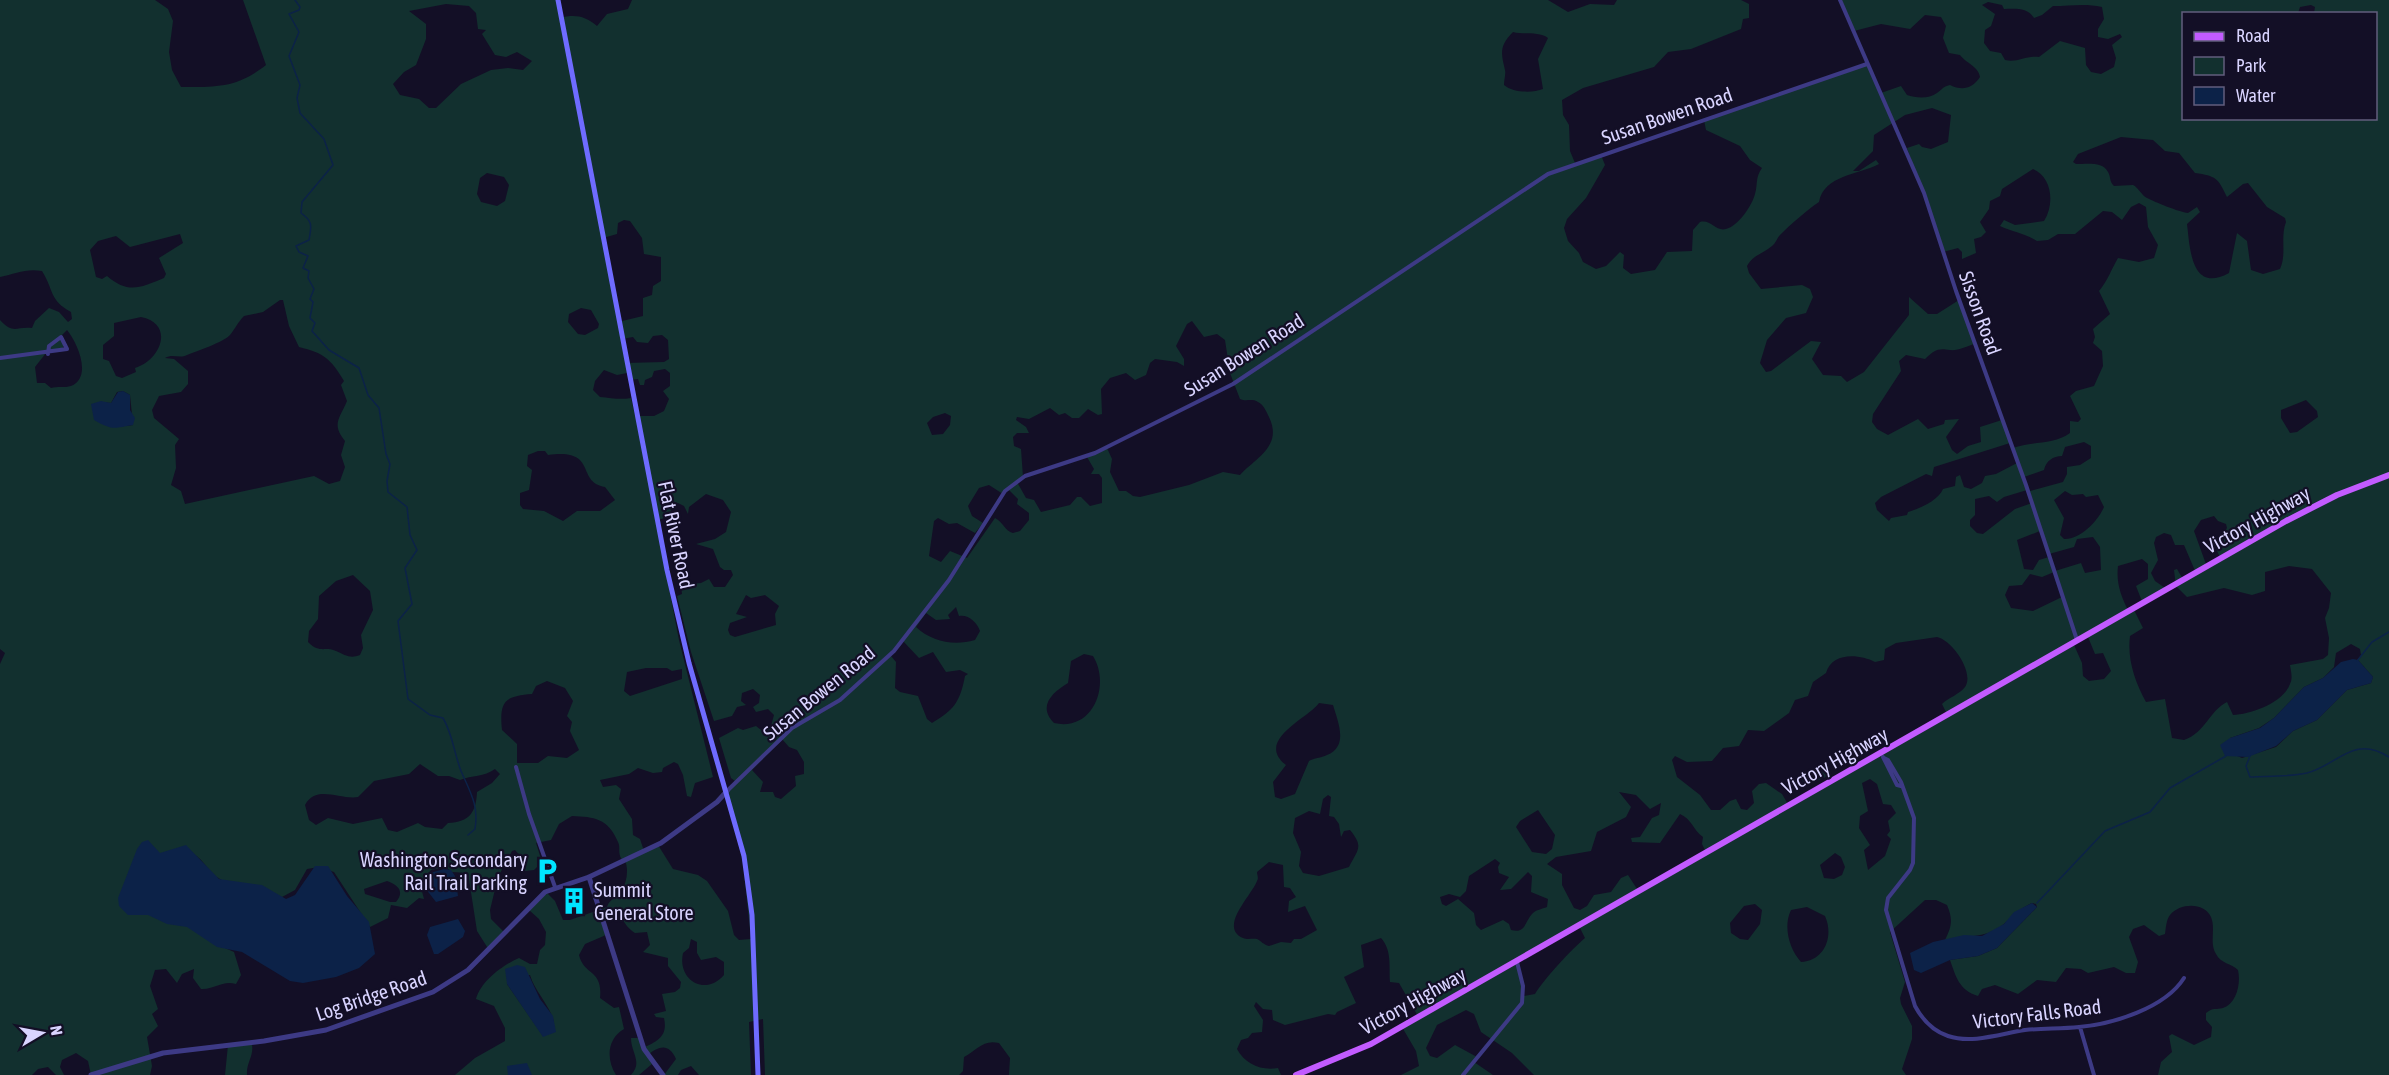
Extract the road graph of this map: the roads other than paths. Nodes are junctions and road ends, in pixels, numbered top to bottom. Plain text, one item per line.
1 (558, 0) edge
2 (1840, 0) edge
3 (1867, 64) junction
4 (48, 354) junction
5 (0, 358) edge
6 (2389, 475) edge
7 (2077, 641) junction
8 (1882, 756) junction
9 (516, 766) dead end
10 (727, 791) junction
11 (589, 877) junction
12 (555, 887) junction
13 (1517, 962) junction
14 (2184, 978) dead end
15 (2080, 1027) junction
16 (91, 1075) edge
17 (663, 1075) edge
18 (758, 1075) edge
19 (1296, 1075) edge
20 (1463, 1075) edge
21 (2094, 1075) edge

1 - 10 main road, Flat River Road
2 - 3 street, Sisson Road
3 - 7 street, Sisson Road
3 - 10 street, Susan Bowen Road
4 - 4 street
4 - 5 street
6 - 7 main road, Victory Highway
7 - 8 main road, Victory Highway
8 - 13 main road, Victory Highway
8 - 15 street, Victory Falls Road
9 - 12 street
10 - 11 street, Log Bridge Road
10 - 18 main road, Flat River Road
11 - 12 street, Log Bridge Road
11 - 17 street
12 - 16 street, Log Bridge Road
13 - 19 main road, Victory Highway
13 - 20 street
14 - 15 street, Victory Falls Road
15 - 21 street

